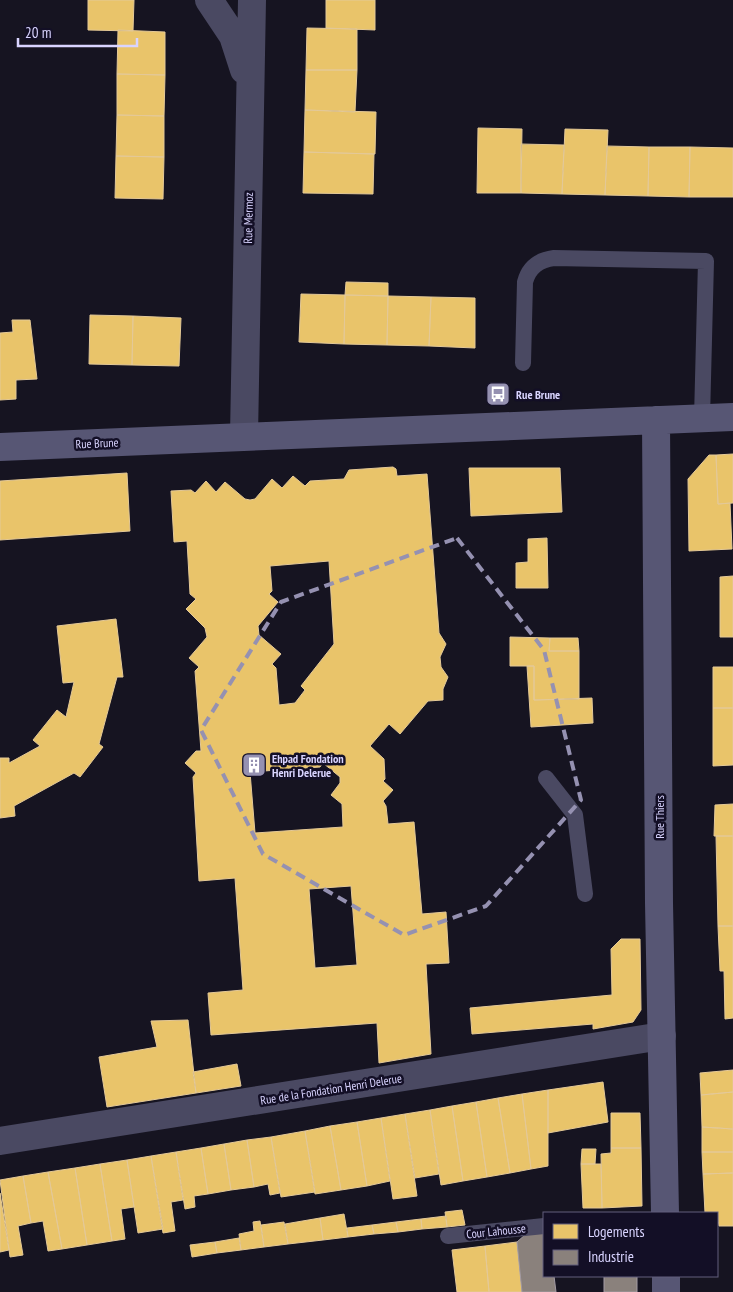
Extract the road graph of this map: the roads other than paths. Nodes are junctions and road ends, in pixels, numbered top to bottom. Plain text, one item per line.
1 (209, 0) edge
2 (252, 0) edge
3 (250, 98) junction
4 (523, 363) dead end
5 (733, 417) edge
6 (702, 418) junction
7 (656, 420) junction
8 (244, 436) junction
9 (0, 448) edge
10 (546, 778) dead end
11 (585, 894) dead end
12 (662, 1036) junction
13 (0, 1141) edge
14 (665, 1212) edge
15 (543, 1226) edge
16 (448, 1236) dead end
17 (666, 1277) edge
18 (666, 1292) edge

1 - 3 street
2 - 3 street, Rue Mermoz
3 - 8 street, Rue Mermoz
4 - 6 lane
5 - 6 main road, Rue Brune
6 - 7 main road, Rue Brune
7 - 8 main road, Rue Brune
7 - 12 main road, Rue Thiers
8 - 9 main road, Rue Brune
10 - 11 lane
12 - 13 street, Rue de la Fondation Henri Delerue
12 - 14 main road, Rue Thiers
15 - 16 lane, Cour Lahousse
17 - 18 main road

